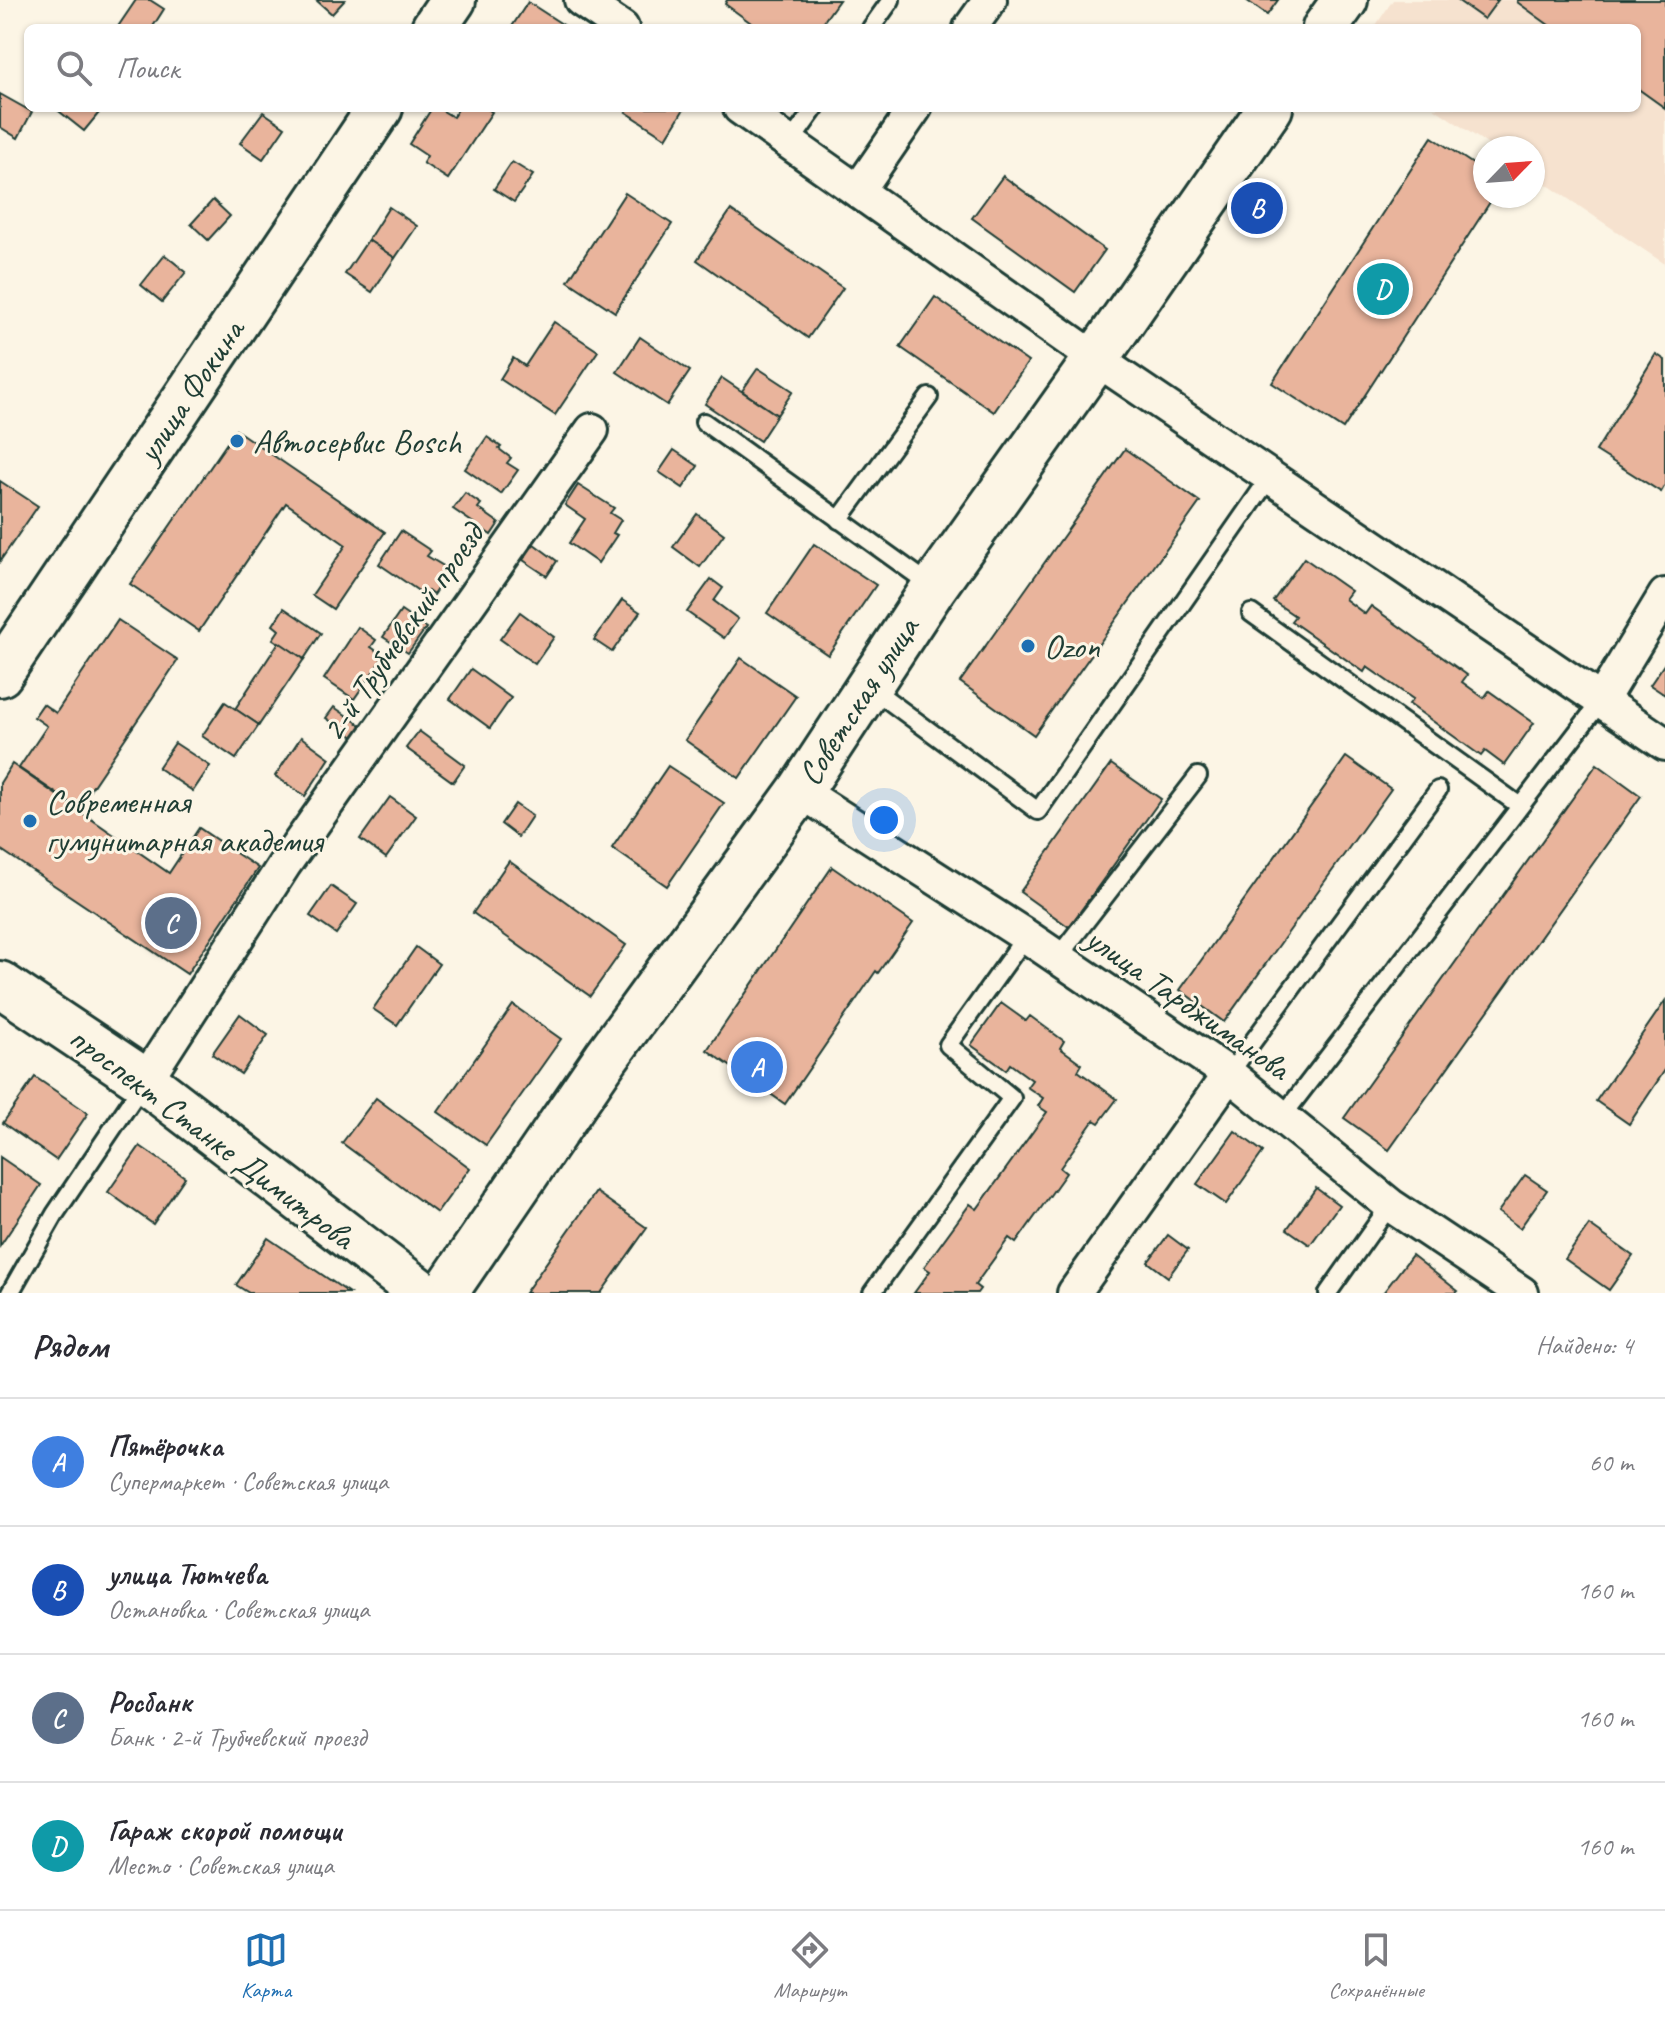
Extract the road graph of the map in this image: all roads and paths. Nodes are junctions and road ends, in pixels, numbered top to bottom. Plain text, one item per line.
1 (453, 0) edge
2 (581, 0) edge
3 (891, 0) edge
4 (990, 0) edge
5 (1345, 0) edge
6 (437, 24) edge
7 (616, 24) edge
8 (874, 24) edge
9 (973, 24) edge
10 (1328, 24) edge
11 (377, 112) edge
12 (746, 112) edge
13 (812, 112) edge
14 (912, 112) edge
15 (1267, 112) edge
16 (790, 143) junction
17 (858, 191) junction
18 (1096, 359) junction
19 (929, 397) dead end
20 (704, 422) dead end
21 (592, 430) dead end
22 (1270, 477) junction
23 (839, 520) junction
24 (934, 587) junction
25 (1665, 595) edge
26 (1251, 613) dead end
27 (0, 674) edge
28 (868, 686) junction
29 (1601, 701) junction
30 (1665, 744) edge
31 (1198, 776) dead end
32 (1438, 790) dead end
33 (800, 791) junction
34 (1520, 806) junction
35 (1026, 936) junction
36 (1058, 957) junction
37 (0, 984) edge
38 (1229, 1074) junction
39 (145, 1081) junction
40 (1282, 1117) junction
41 (1390, 1205) junction
42 (10, 1293) edge
43 (422, 1293) edge
44 (445, 1293) edge
45 (872, 1293) edge
46 (1074, 1293) edge
47 (1328, 1293) edge
48 (1522, 1293) edge

1 - 6 main road
2 - 7 street
3 - 8 lane
4 - 9 street
5 - 10 main road
11 - 27 main road, улица Фокина
12 - 16 street
13 - 16 lane
14 - 17 street
15 - 18 main road, Советская улица
16 - 17 street
17 - 18 street
18 - 22 street
18 - 24 main road, Советская улица
19 - 23 lane
20 - 23 lane
21 - 39 street, 2-й Трубчевский проезд
22 - 28 lane
22 - 29 street
23 - 24 lane
24 - 28 main road, Советская улица
25 - 29 street
26 - 34 lane
28 - 33 main road, Советская улица
29 - 30 street
29 - 34 lane
31 - 36 lane
32 - 38 lane
33 - 35 street, улица Тарджиманова
33 - 44 main road, Советская улица
34 - 40 lane
35 - 36 street, улица Тарджиманова
35 - 45 lane
36 - 38 street, улица Тарджиманова
37 - 39 main road, проспект Станке Димитрова
38 - 40 street, улица Тарджиманова
38 - 46 street
39 - 42 lane
39 - 43 main road, проспект Станке Димитрова
40 - 41 street, улица Тарджиманова
41 - 47 lane
41 - 48 street, улица Тарджиманова

